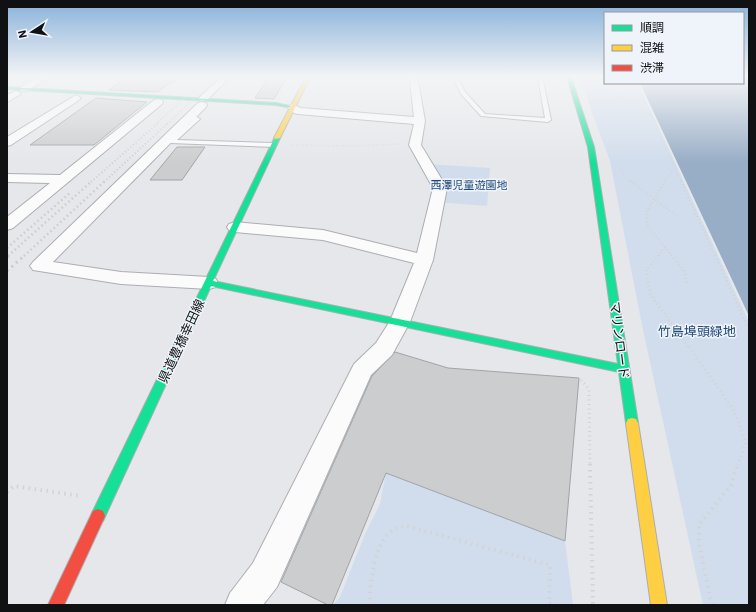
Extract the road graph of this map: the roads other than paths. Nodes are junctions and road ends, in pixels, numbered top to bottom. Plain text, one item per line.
1 (64, 106) edge
2 (154, 106) edge
3 (199, 106) edge
4 (242, 106) edge
5 (418, 106) edge
6 (474, 106) edge
7 (545, 106) edge
8 (578, 106) edge
9 (292, 107) junction
10 (187, 119) junction
11 (420, 122) junction
12 (7, 142) edge
13 (274, 145) junction
14 (7, 178) edge
15 (64, 179) junction
16 (7, 225) edge
17 (235, 227) junction
18 (424, 260) junction
19 (209, 283) junction
20 (400, 322) junction
21 (623, 369) junction
22 (56, 605) edge
23 (242, 605) edge
24 (659, 605) edge

1 - 12 street
2 - 15 street
3 - 10 street
4 - 9 main road
5 - 11 street
6 - 7 lane
8 - 21 main road, マリンロード
9 - 11 street
9 - 13 main road, 県道豊橋幸田線
10 - 13 lane
10 - 19 street
11 - 18 street
13 - 17 main road, 県道豊橋幸田線
14 - 15 street
15 - 16 street
17 - 18 street
17 - 19 main road, 県道豊橋幸田線
18 - 20 street
19 - 20 main road
19 - 22 main road, 県道豊橋幸田線
20 - 21 main road
20 - 23 street
21 - 24 main road, マリンロード

